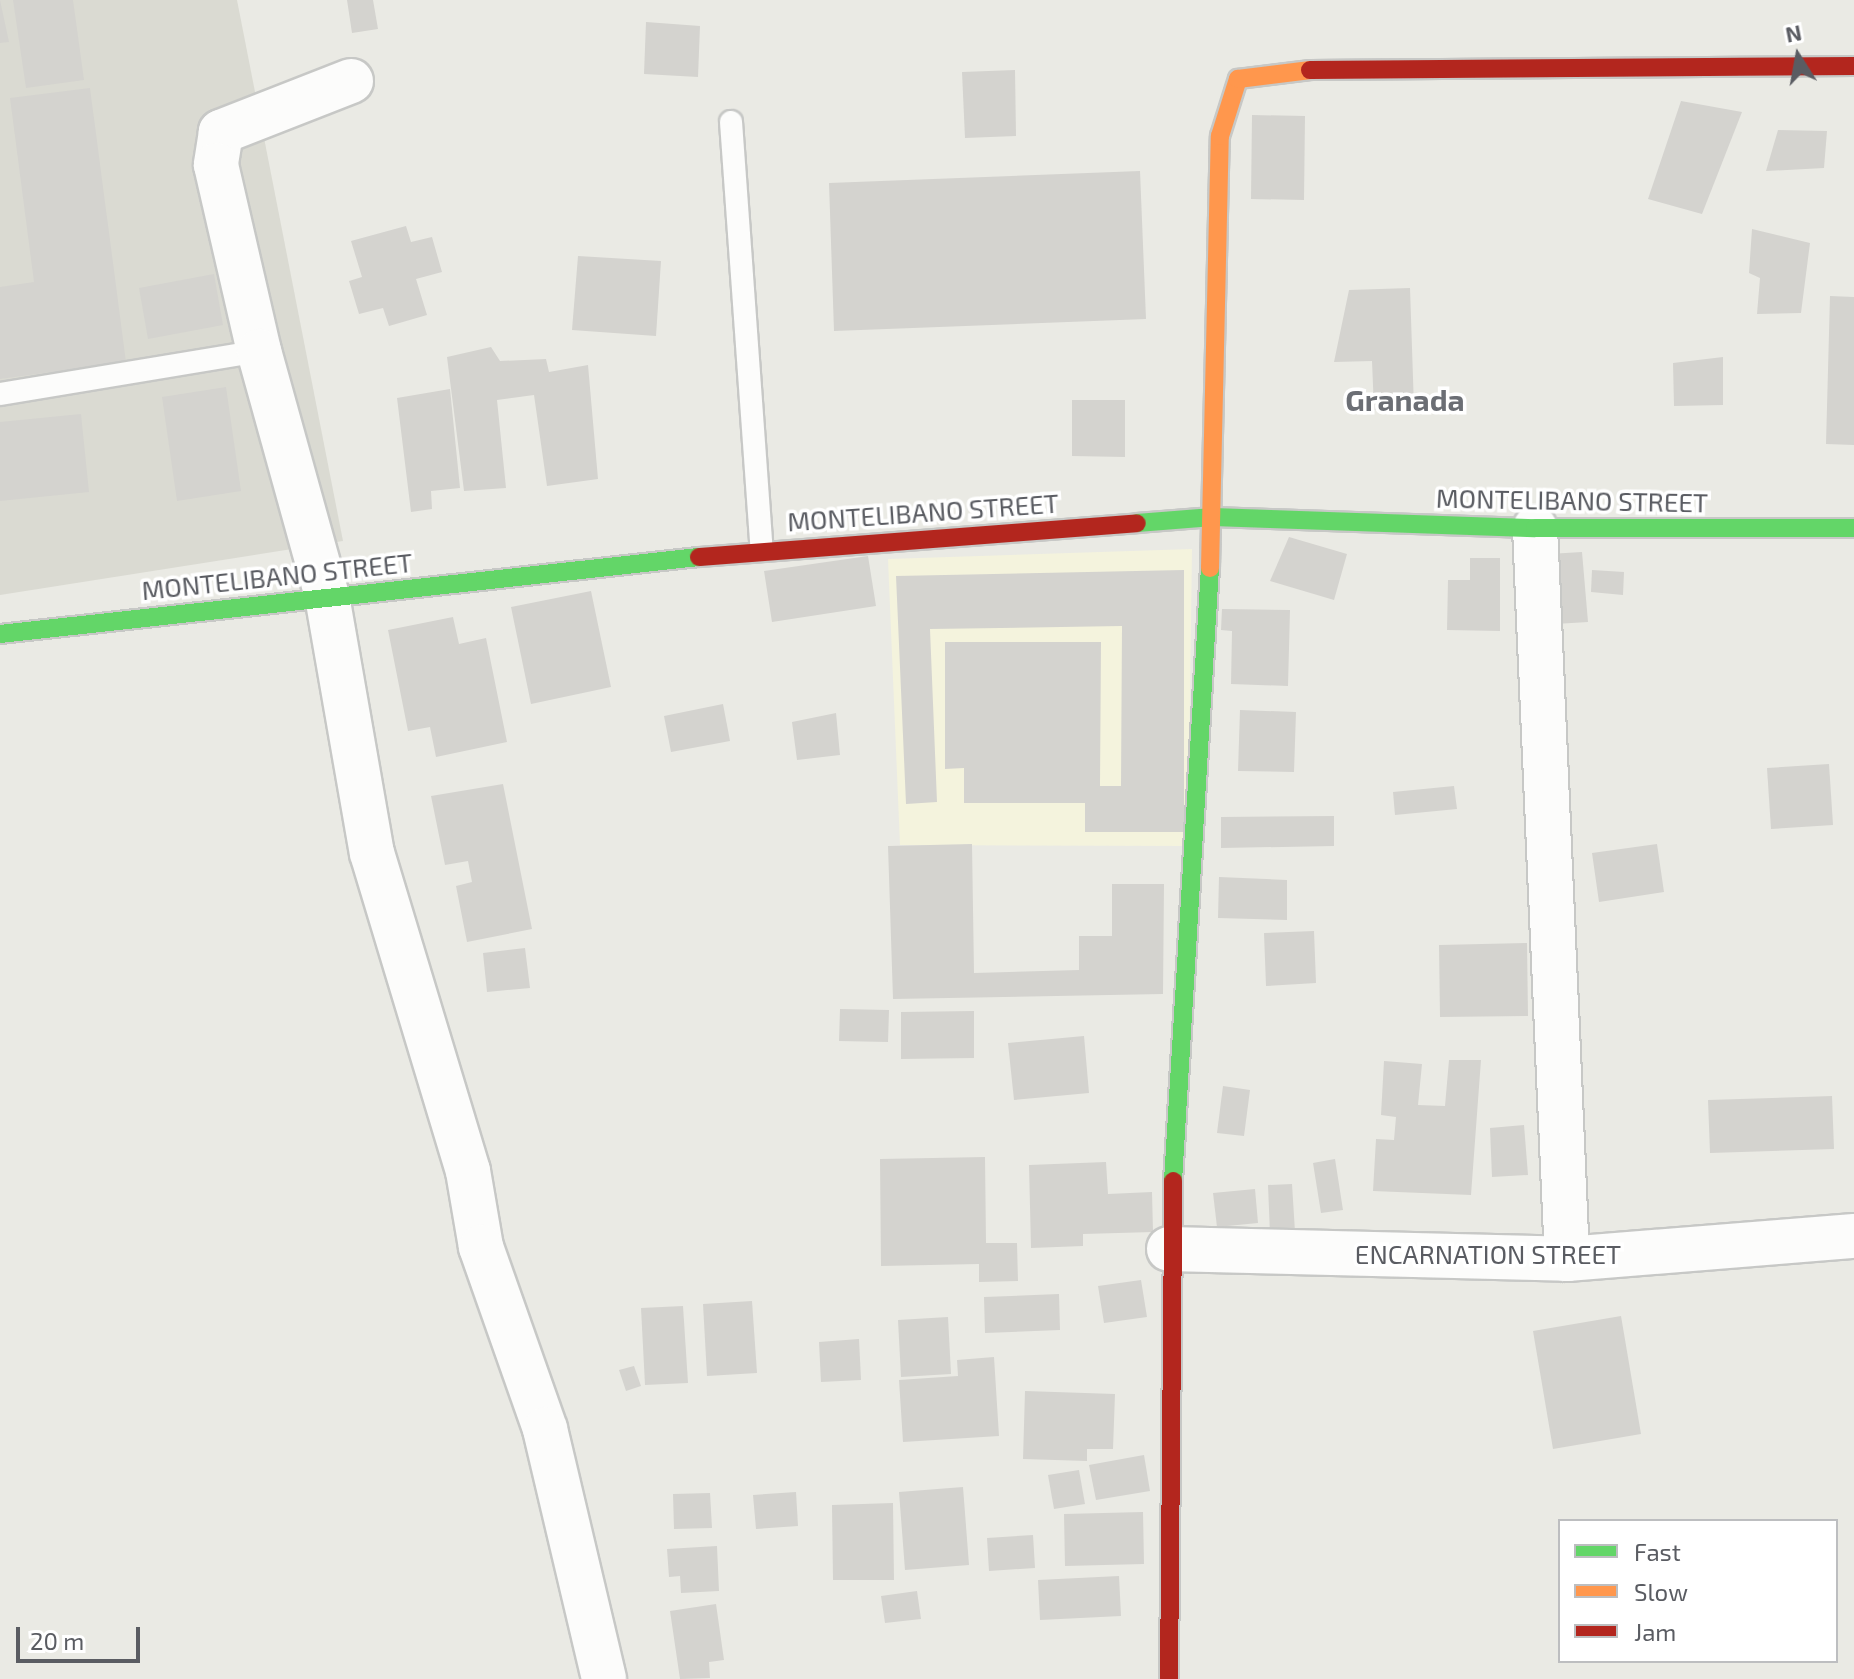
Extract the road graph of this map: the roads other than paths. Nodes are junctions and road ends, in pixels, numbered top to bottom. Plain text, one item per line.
1 (1854, 66) edge
2 (351, 81) dead end
3 (731, 122) dead end
4 (259, 351) junction
5 (0, 394) edge
6 (1213, 517) junction
7 (1535, 528) junction
8 (1854, 528) edge
9 (762, 550) junction
10 (327, 596) junction
11 (0, 634) edge
12 (1854, 1236) edge
13 (1169, 1249) junction
14 (1567, 1259) junction
15 (604, 1679) edge
16 (1169, 1679) edge

1 - 6 street
2 - 4 street
3 - 9 lane
4 - 5 lane
4 - 10 street
6 - 7 street, MONTELIBANO STREET
6 - 9 street, MONTELIBANO STREET
6 - 13 street
7 - 8 street, MONTELIBANO STREET
7 - 14 street
9 - 10 street, MONTELIBANO STREET
10 - 11 street, MONTELIBANO STREET
10 - 15 street
12 - 14 street, ENCARNATION STREET
13 - 14 street, ENCARNATION STREET
13 - 16 street

